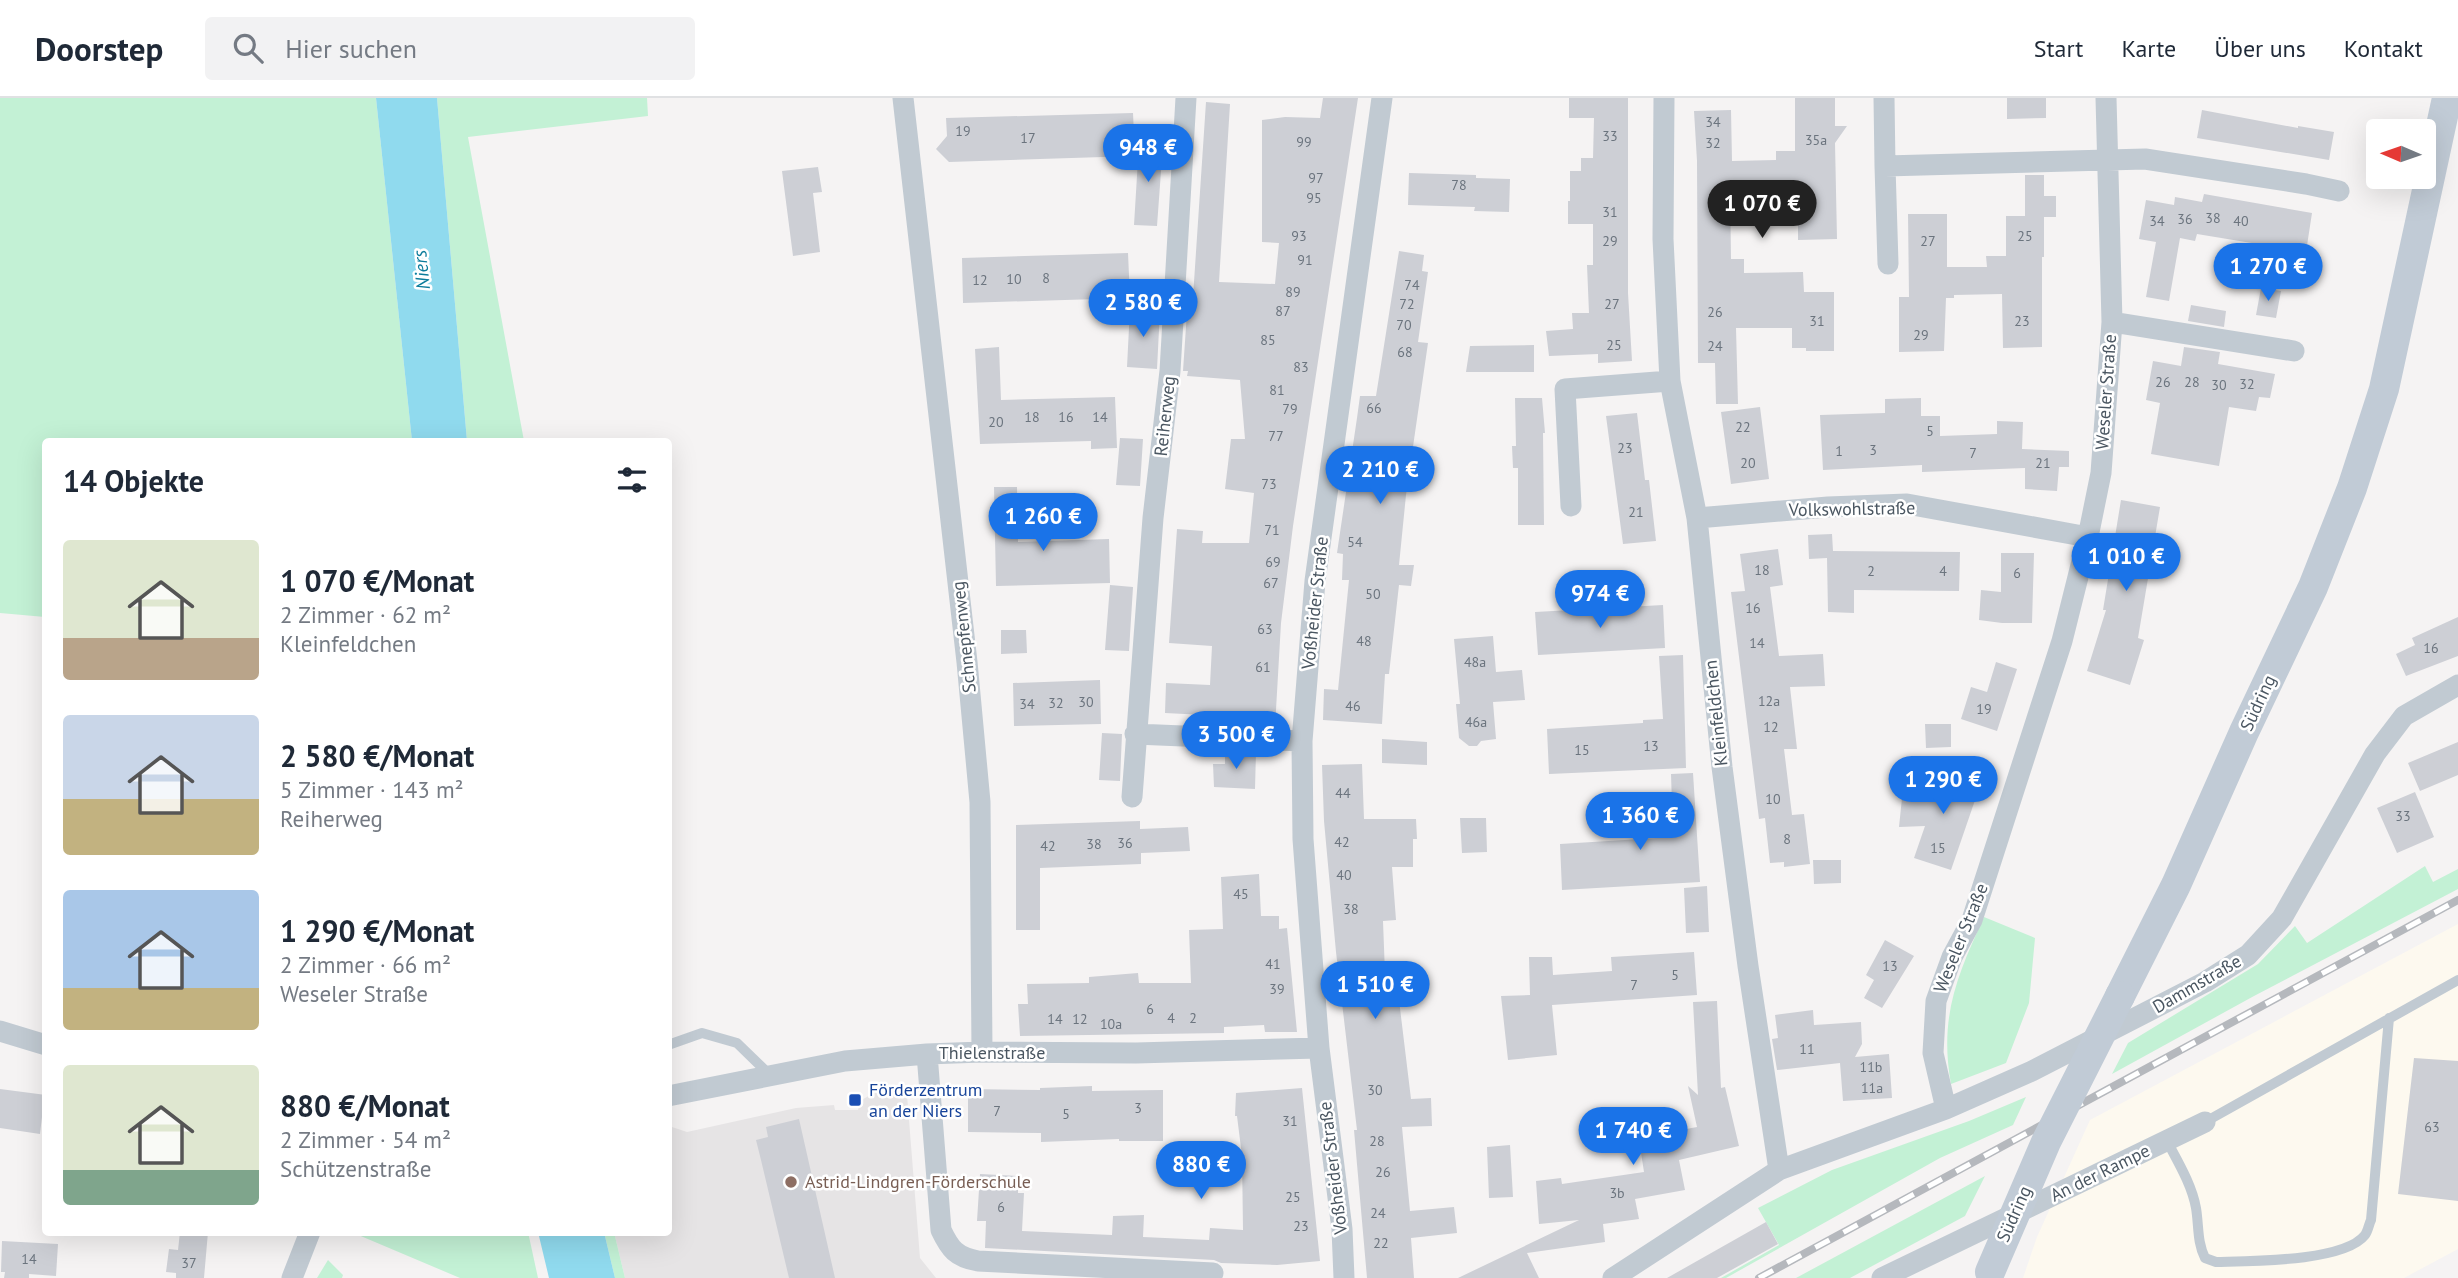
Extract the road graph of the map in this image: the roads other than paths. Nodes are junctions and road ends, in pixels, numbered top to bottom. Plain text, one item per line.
1 (903, 98) edge
2 (1186, 98) edge
3 (1382, 98) edge
4 (1664, 98) edge
5 (1884, 98) edge
6 (2106, 98) edge
7 (2447, 98) edge
8 (2107, 159) junction
9 (1885, 166) junction
10 (2339, 191) dead end
11 (1888, 264) dead end
12 (2112, 322) junction
13 (2294, 351) dead end
14 (1670, 381) junction
15 (1572, 506) dead end
16 (1697, 518) junction
17 (2088, 537) junction
18 (2458, 685) edge
19 (1135, 734) junction
20 (1302, 741) junction
21 (1132, 797) dead end
22 (2458, 979) edge
23 (2389, 1018) junction
24 (0, 1031) edge
25 (42, 1044) edge
26 (672, 1044) edge
27 (1319, 1048) junction
28 (982, 1052) junction
29 (927, 1054) junction
30 (771, 1076) junction
31 (672, 1095) edge
32 (1946, 1109) junction
33 (2205, 1122) joint
34 (2167, 1141) junction
35 (1779, 1170) junction
36 (308, 1236) edge
37 (1213, 1273) dead end
38 (1988, 1275) edge
39 (292, 1278) edge
40 (1344, 1278) edge
41 (1613, 1278) edge
42 (1882, 1278) edge

1 - 28 street, Schnepfenweg
2 - 19 street, Reiherweg
3 - 20 street, Voßheider Straße
4 - 14 street, Kleinfeldchen
5 - 9 street
6 - 8 street, Weseler Straße
7 - 38 main road, Südring, bridge
8 - 9 street
8 - 10 street
8 - 12 street, Weseler Straße
9 - 11 street
12 - 13 street, Weseler Straße
12 - 17 street, Weseler Straße
14 - 15 street
14 - 16 street, Kleinfeldchen
16 - 17 street, Volkswohlstraße
16 - 35 street, Kleinfeldchen
17 - 32 street, Weseler Straße
18 - 32 street, Dammstraße
19 - 20 street
19 - 21 street, Reiherweg
20 - 27 street, Voßheider Straße
22 - 23 lane
23 - 33 lane
23 - 34 lane
24 - 25 street
26 - 30 lane
27 - 28 street, Thielenstraße
27 - 40 street, Voßheider Straße
28 - 29 street, Thielenstraße
29 - 30 street, Thielenstraße
29 - 37 street
30 - 31 street, Thielenstraße
32 - 35 street
33 - 34 street, An der Rampe
34 - 42 street, An der Rampe
35 - 41 street
36 - 39 street

